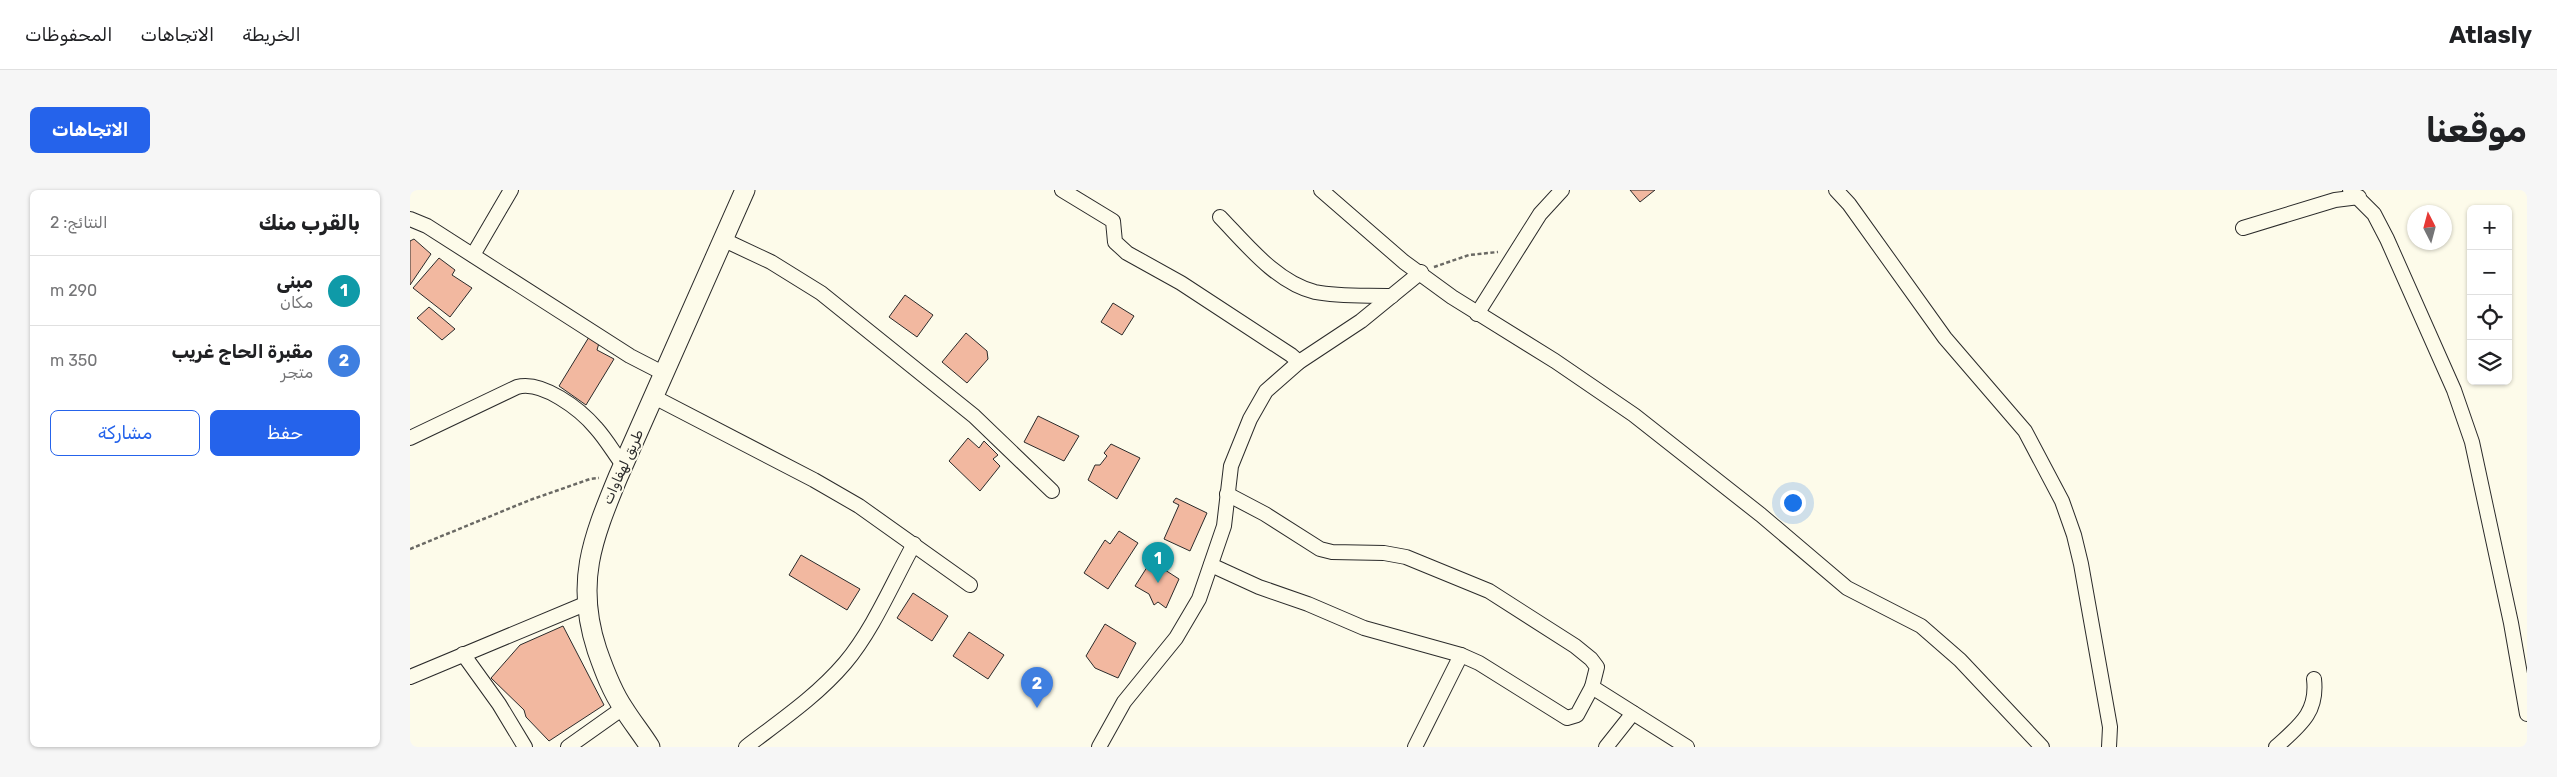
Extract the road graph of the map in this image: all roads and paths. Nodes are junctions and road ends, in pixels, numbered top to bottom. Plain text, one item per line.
1 (511, 190) edge
2 (745, 190) edge
3 (1062, 190) edge
4 (1321, 190) edge
5 (1562, 190) edge
6 (1836, 190) edge
7 (2355, 194) edge
8 (1220, 217) dead end
9 (410, 219) edge
10 (2243, 228) dead end
11 (722, 239) junction
12 (1503, 251) dead end
13 (473, 255) junction
14 (1421, 272) junction
15 (1392, 296) junction
16 (1477, 314) junction
17 (1299, 362) junction
18 (663, 373) junction
19 (654, 397) junction
20 (410, 438) edge
21 (621, 471) junction
22 (1052, 490) dead end
23 (1227, 494) junction
24 (914, 544) junction
25 (410, 548) edge
26 (1211, 565) junction
27 (970, 584) dead end
28 (586, 604) junction
29 (463, 654) junction
30 (1462, 655) junction
31 (410, 677) edge
32 (2314, 679) dead end
33 (1592, 687) junction
34 (623, 708) junction
35 (1633, 713) junction
36 (2527, 714) edge
37 (525, 747) edge
38 (568, 747) edge
39 (650, 747) edge
40 (746, 747) edge
41 (1099, 747) edge
42 (1415, 747) edge
43 (1606, 747) edge
44 (1687, 747) edge
45 (2042, 747) edge
46 (2109, 747) edge
47 (2276, 747) edge

1 - 13 street
2 - 11 street, طريق لهفاوات
3 - 17 street
4 - 14 street
5 - 16 street
6 - 46 street
7 - 10 street
7 - 36 street
8 - 15 street
9 - 13 street
11 - 18 street, طريق لهفاوات
11 - 22 street
12 - 14 path
13 - 18 street
14 - 15 street
14 - 16 street
15 - 17 street
16 - 45 street
17 - 23 street
18 - 19 street, طريق لهفاوات
19 - 21 street, طريق لهفاوات
19 - 24 street
20 - 21 street
21 - 25 path
21 - 28 street, طريق لهفاوات
23 - 26 street
23 - 33 street
24 - 27 street
24 - 40 street
26 - 30 street
26 - 41 street
28 - 29 street
28 - 34 street, طريق لهفاوات
29 - 31 street
29 - 37 street
30 - 33 street
30 - 42 street
32 - 47 street
33 - 35 street
34 - 38 street
34 - 39 street, طريق لهفاوات
35 - 43 street
35 - 44 street

